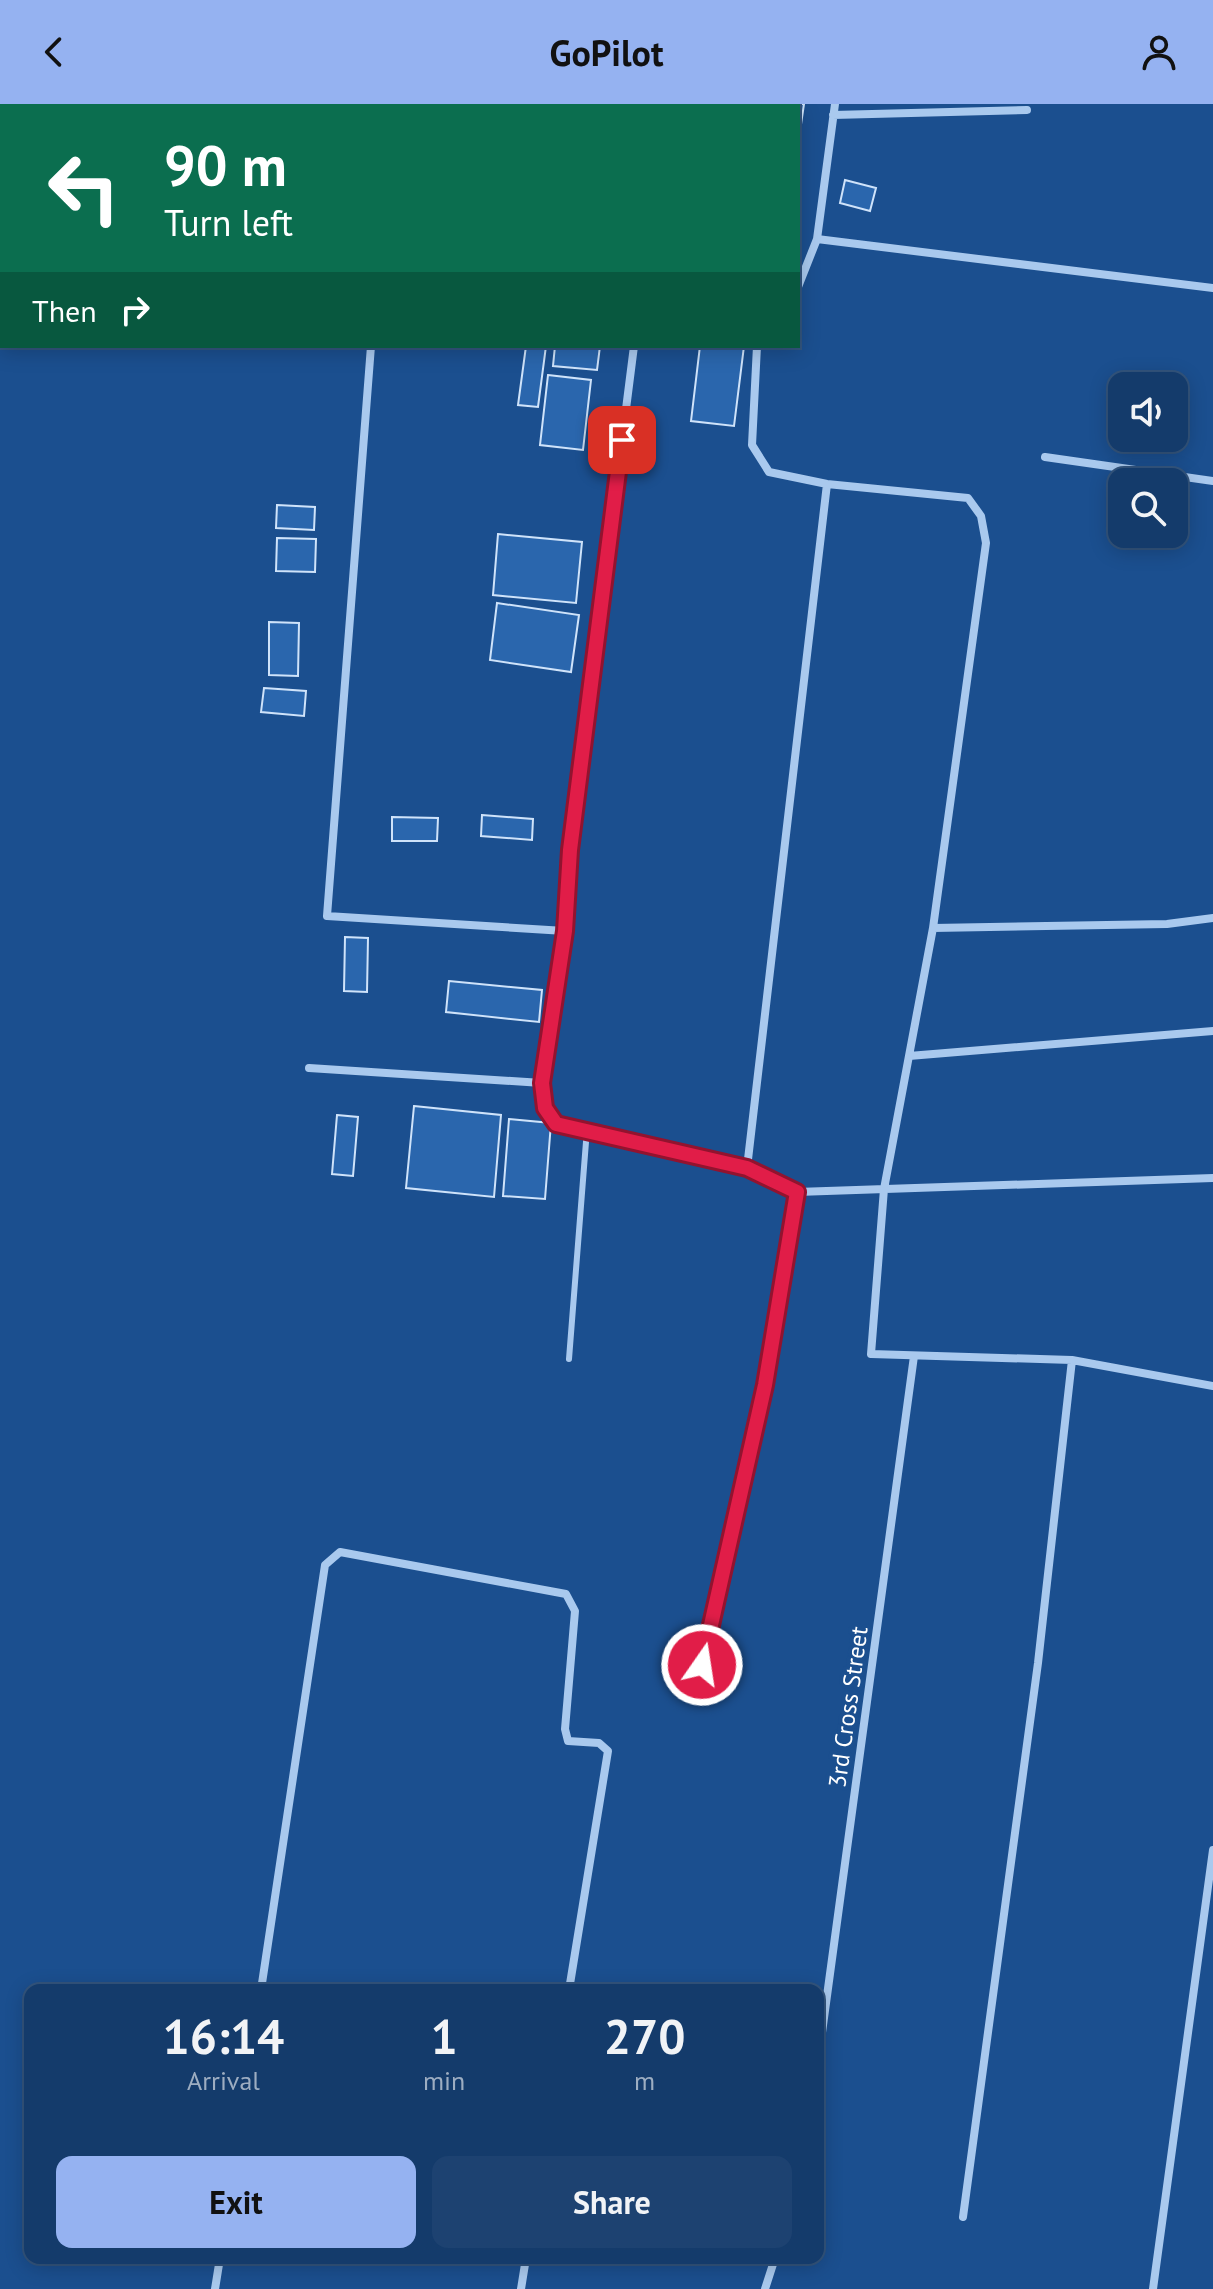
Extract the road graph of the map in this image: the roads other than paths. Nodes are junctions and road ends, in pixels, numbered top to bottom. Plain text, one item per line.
1 (835, 104) edge
2 (1027, 110) dead end
3 (833, 115) junction
4 (817, 239) junction
5 (800, 282) edge
6 (1213, 288) edge
7 (371, 348) edge
8 (634, 348) edge
9 (757, 348) edge
10 (1045, 457) dead end
11 (1213, 481) edge
12 (827, 484) junction
13 (1213, 918) edge
14 (933, 928) junction
15 (565, 931) junction
16 (1213, 1031) edge
17 (909, 1056) junction
18 (309, 1068) dead end
19 (542, 1083) junction
20 (587, 1129) junction
21 (747, 1168) junction
22 (1213, 1178) edge
23 (884, 1189) junction
24 (797, 1192) junction
25 (914, 1356) junction
26 (569, 1359) dead end
27 (1072, 1360) junction
28 (1213, 1386) edge
29 (702, 1665) dead end
30 (1213, 1850) edge
31 (262, 1984) edge
32 (570, 1984) edge
33 (824, 2018) edge
34 (963, 2217) dead end
35 (219, 2264) edge
36 (525, 2264) edge
37 (773, 2264) edge
38 (215, 2289) edge
39 (521, 2289) edge
40 (765, 2289) edge
41 (1153, 2289) edge

1 - 3 street
2 - 3 street
3 - 4 street
4 - 5 street
4 - 6 street
7 - 15 street
8 - 15 street
9 - 12 street
10 - 11 street
12 - 14 street
12 - 21 street
13 - 14 street
14 - 17 street
15 - 19 street
16 - 17 street
17 - 23 street
18 - 19 street
19 - 20 street
20 - 21 street
20 - 26 lane
21 - 24 street
22 - 23 street
23 - 24 street
23 - 25 street
24 - 29 street
25 - 27 street
25 - 33 street, 3rd Cross Street
27 - 28 street
27 - 34 street
30 - 41 street
31 - 32 street
35 - 38 street
36 - 39 street
37 - 40 street

